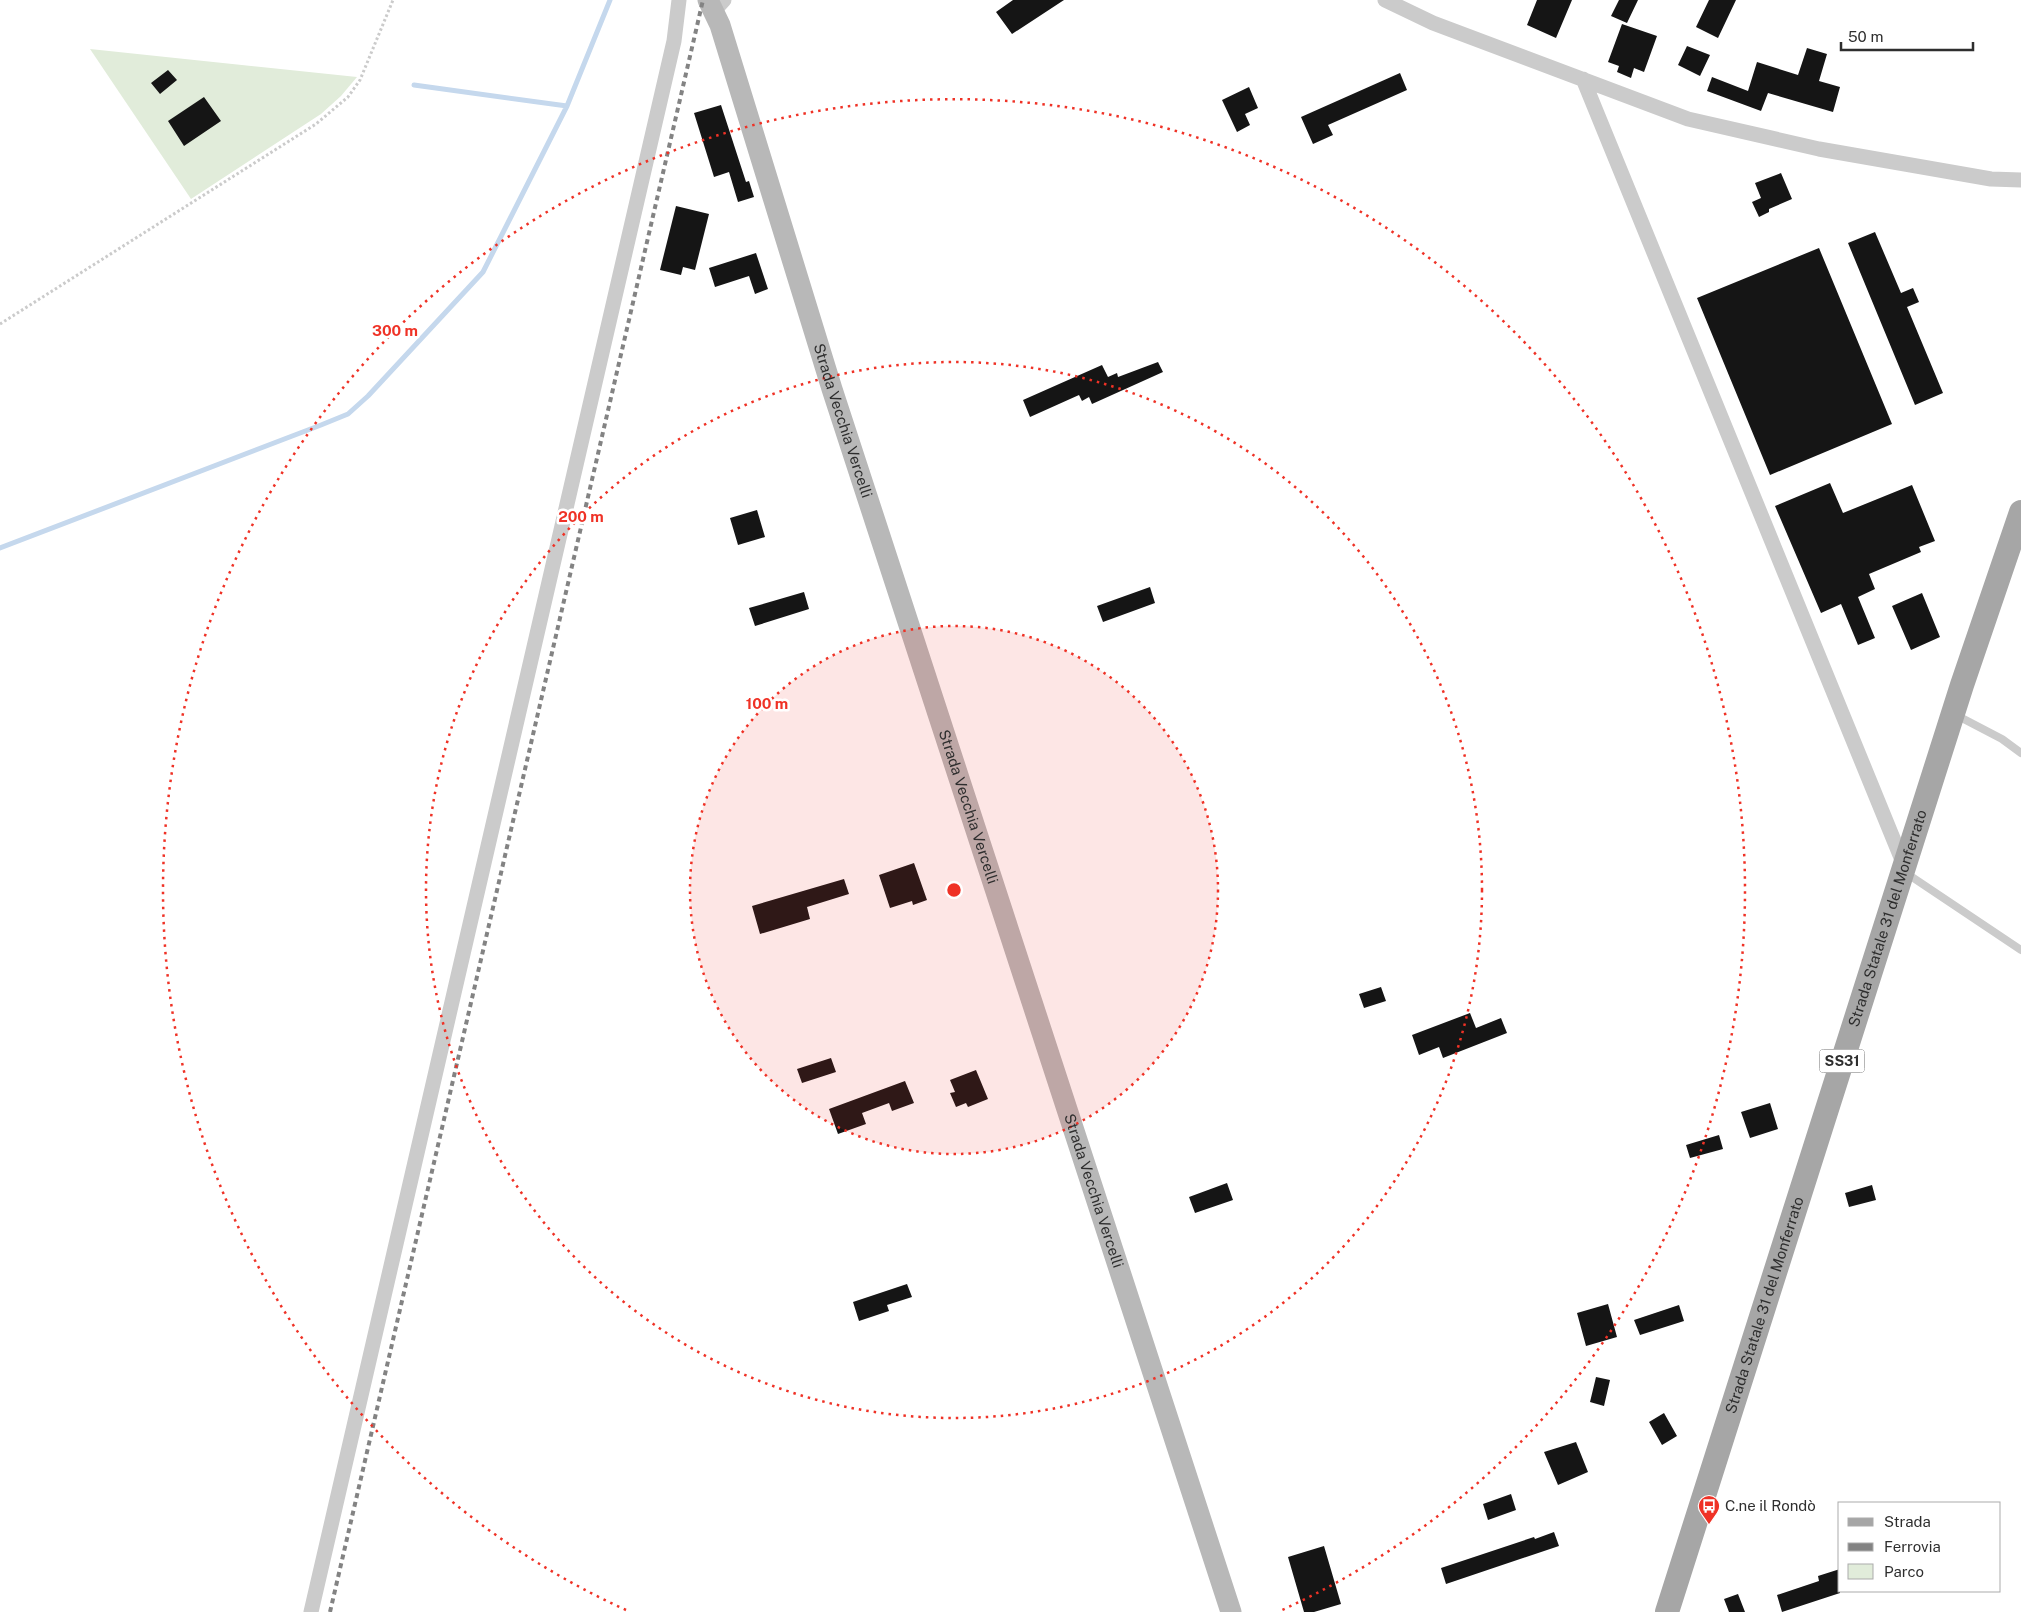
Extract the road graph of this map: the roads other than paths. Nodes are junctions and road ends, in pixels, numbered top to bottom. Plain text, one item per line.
1 (679, 0) edge
2 (1385, 0) edge
3 (715, 4) edge
4 (1583, 79) junction
5 (2021, 180) edge
6 (2021, 512) edge
7 (1953, 713) junction
8 (2021, 753) edge
9 (1904, 868) junction
10 (2021, 950) edge
11 (311, 1612) edge
12 (1230, 1612) edge
13 (1666, 1612) edge

1 - 11 street
2 - 4 street
3 - 12 street, Strada Vecchia Vercelli
4 - 5 street
4 - 9 street
6 - 7 main road, Strada Statale 31 del Monferrato / SS31
7 - 8 lane
7 - 9 main road, Strada Statale 31 del Monferrato / SS31
9 - 10 lane
9 - 13 main road, Strada Statale 31 del Monferrato / SS31

